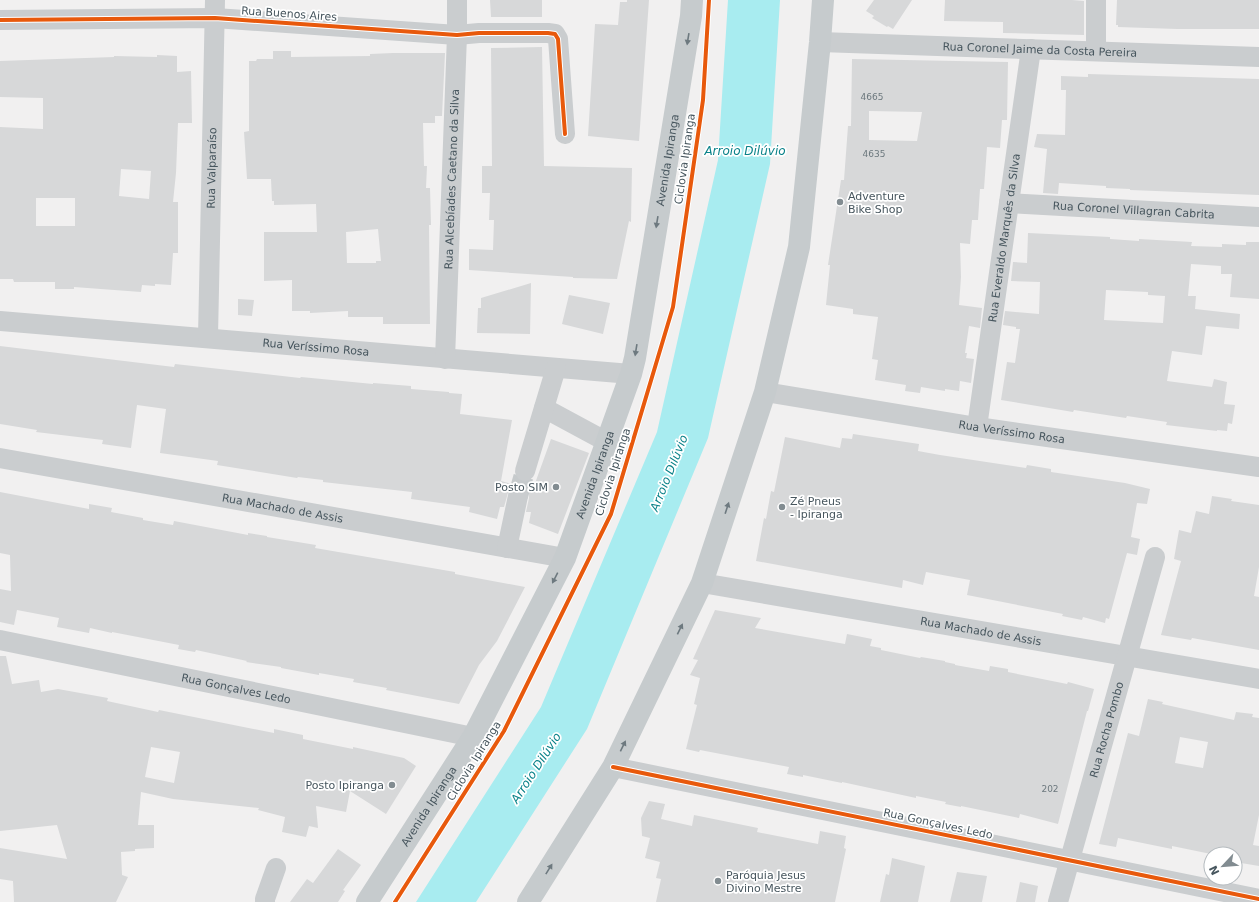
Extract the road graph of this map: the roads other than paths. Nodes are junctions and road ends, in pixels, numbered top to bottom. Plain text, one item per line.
1 (457, 0) edge
2 (692, 0) edge
3 (823, 0) edge
4 (1096, 0) edge
5 (215, 9) edge
6 (0, 20) edge
7 (457, 35) junction
8 (820, 42) junction
9 (1031, 49) junction
10 (1096, 51) junction
11 (1259, 57) edge
12 (565, 134) dead end
13 (1009, 203) junction
14 (1259, 217) edge
15 (0, 321) edge
16 (208, 337) junction
17 (445, 359) junction
18 (556, 368) junction
19 (631, 374) junction
20 (765, 392) junction
21 (544, 408) junction
22 (977, 427) junction
23 (607, 442) junction
24 (0, 458) edge
25 (1259, 467) edge
26 (525, 471) tunnel mouth
27 (518, 496) tunnel mouth
28 (507, 548) junction
29 (1155, 557) dead end
30 (565, 558) junction
31 (702, 583) junction
32 (0, 640) edge
33 (1127, 657) junction
34 (1259, 679) edge
35 (473, 737) junction
36 (613, 767) junction
37 (1069, 861) junction
38 (276, 868) dead end
39 (1259, 900) edge
40 (265, 902) edge
41 (367, 902) edge
42 (528, 902) edge
43 (1058, 902) edge

1 - 7 street, Rua Alcebíades Caetano da Silva
2 -> 19 main road, Avenida Ipiranga
3 - 8 main road
4 - 10 street
5 - 6 street, Rua Buenos Aires
5 - 7 street, Rua Buenos Aires
5 - 16 street, Rua Valparaíso
7 - 12 street, Rua Buenos Aires
7 - 17 street, Rua Alcebíades Caetano da Silva
8 - 9 street, Rua Coronel Jaime da Costa Pereira
8 - 20 main road
9 - 10 street, Rua Coronel Jaime da Costa Pereira
9 - 13 street, Rua Everaldo Marquês da Silva
10 - 11 street, Rua Coronel Jaime da Costa Pereira
13 - 14 street, Rua Coronel Villagran Cabrita
13 - 22 street, Rua Everaldo Marquês da Silva
15 - 16 street, Rua Veríssimo Rosa
16 - 17 street, Rua Veríssimo Rosa
17 - 18 street, Rua Veríssimo Rosa
18 - 19 street, Rua Veríssimo Rosa
18 - 21 street
19 - 23 main road, Avenida Ipiranga
20 - 22 street, Rua Veríssimo Rosa
31 -> 20 main road
21 - 23 street
21 - 26 street
22 - 25 street, Rua Veríssimo Rosa
23 - 30 main road, Avenida Ipiranga
24 - 28 street, Rua Machado de Assis
27 - 28 street
28 - 30 street, Rua Machado de Assis
29 - 33 street, Rua Rocha Pombo
30 -> 35 main road, Avenida Ipiranga
31 - 33 street, Rua Machado de Assis
36 -> 31 main road
32 - 35 street, Rua Gonçalves Ledo
33 - 34 street, Rua Machado de Assis
33 - 37 street, Rua Rocha Pombo
35 - 41 main road, Avenida Ipiranga
36 - 37 street, Rua Gonçalves Ledo
42 -> 36 main road
37 - 39 street, Rua Gonçalves Ledo
37 - 43 street, Rua Rocha Pombo
38 - 40 street

